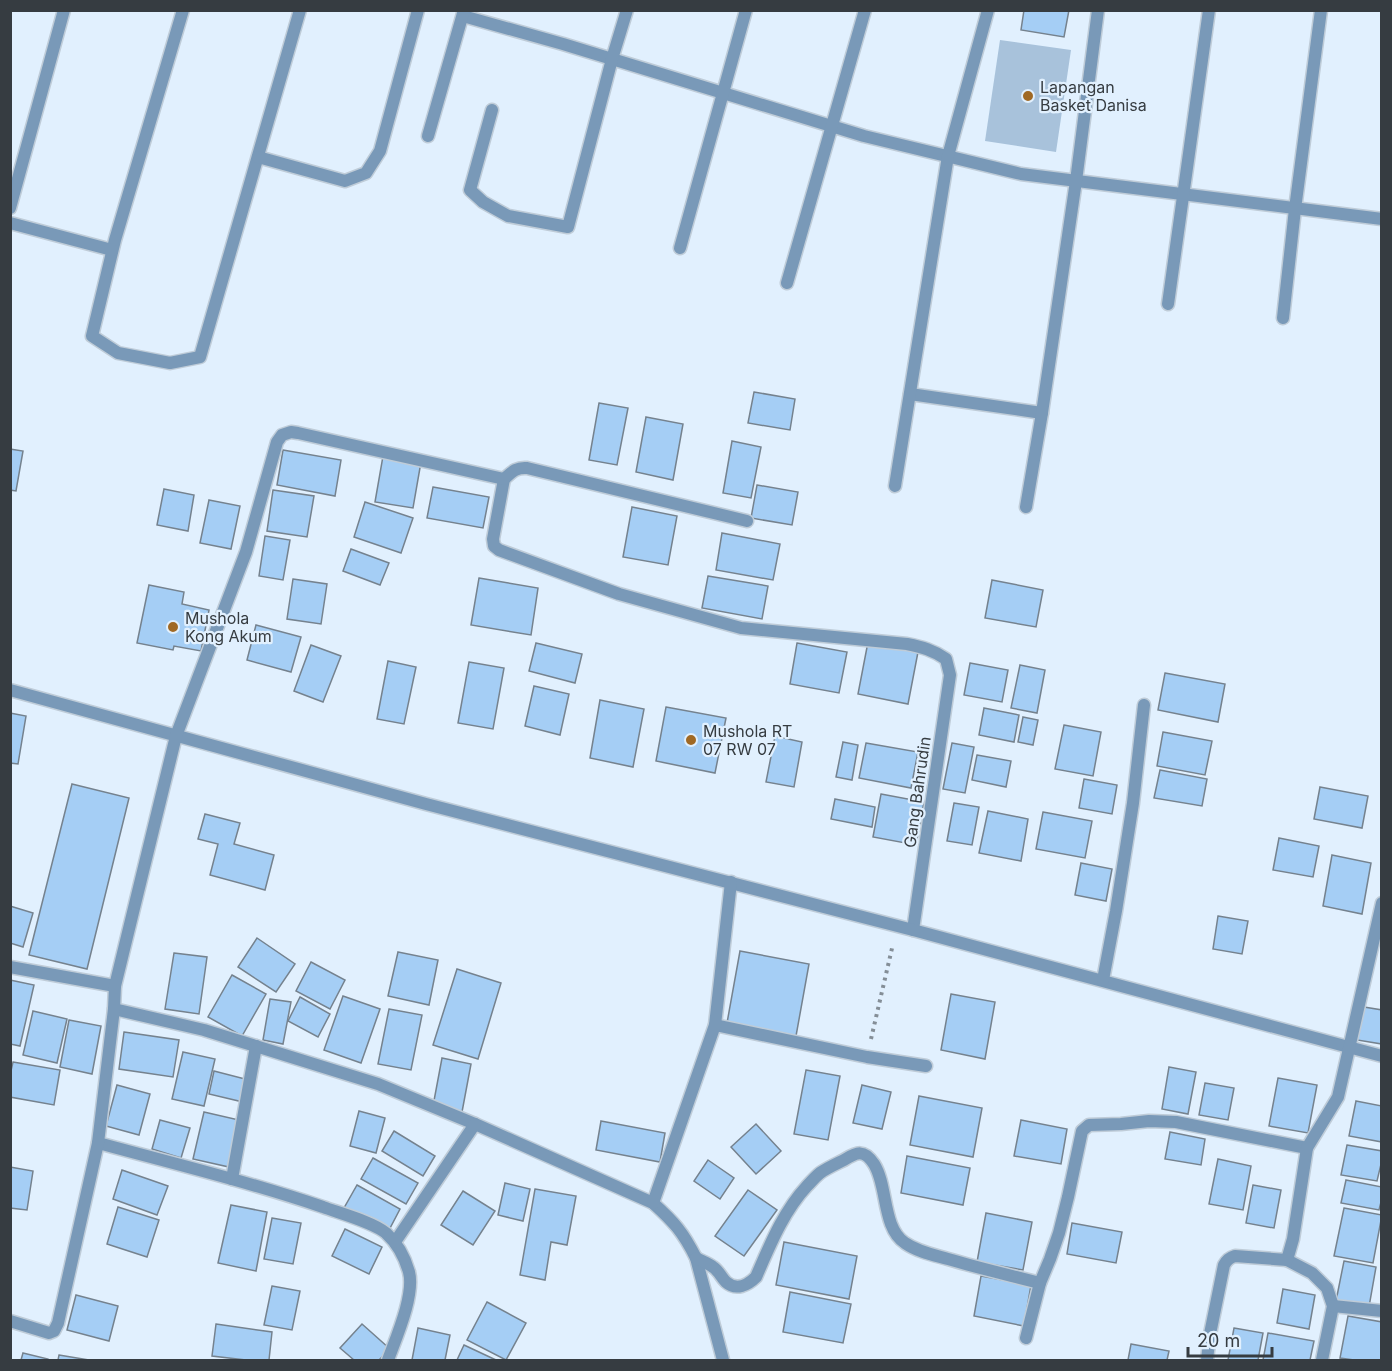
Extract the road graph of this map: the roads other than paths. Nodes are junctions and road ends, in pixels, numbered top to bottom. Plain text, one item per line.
1 (64, 10) edge
2 (183, 10) edge
3 (300, 10) edge
4 (418, 10) edge
5 (627, 10) edge
6 (746, 10) edge
7 (865, 10) edge
8 (988, 10) edge
9 (1098, 10) edge
10 (1209, 10) edge
11 (1321, 10) edge
12 (464, 13) edge
13 (612, 59) junction
14 (723, 93) junction
15 (492, 110) dead end
16 (832, 126) junction
17 (428, 136) dead end
18 (948, 156) junction
19 (258, 157) junction
20 (1076, 181) junction
21 (1183, 195) junction
22 (10, 208) edge
23 (1295, 209) junction
24 (1382, 219) edge
25 (10, 223) edge
26 (680, 248) dead end
27 (112, 250) junction
28 (787, 283) dead end
29 (1168, 304) dead end
30 (1283, 318) dead end
31 (910, 394) junction
32 (1042, 413) junction
33 (504, 479) junction
34 (895, 486) dead end
35 (1026, 507) dead end
36 (747, 521) dead end
37 (10, 690) edge
38 (1144, 705) dead end
39 (176, 736) junction
40 (731, 882) junction
41 (1382, 903) edge
42 (914, 930) junction
43 (10, 967) edge
44 (1103, 980) junction
45 (115, 986) junction
46 (114, 1009) junction
47 (715, 1026) junction
48 (256, 1046) junction
49 (1349, 1047) junction
50 (1382, 1056) edge
51 (926, 1066) dead end
52 (475, 1124) junction
53 (98, 1143) junction
54 (1307, 1148) junction
55 (232, 1179) junction
56 (653, 1203) junction
57 (395, 1242) junction
58 (696, 1258) junction
59 (1287, 1260) junction
60 (1040, 1282) junction
61 (1333, 1306) junction
62 (1382, 1311) edge
63 (10, 1322) edge
64 (1026, 1338) dead end
65 (388, 1360) edge
66 (723, 1360) edge
67 (1207, 1360) edge
68 (1322, 1360) edge

1 - 22 street
2 - 27 street
3 - 19 street
4 - 19 street
5 - 13 street
6 - 14 street
7 - 16 street
8 - 18 street
9 - 20 street
10 - 21 street
11 - 23 street
12 - 13 street
12 - 17 street
13 - 14 street
13 - 15 street
14 - 16 street
14 - 26 street
16 - 18 street
16 - 28 street
18 - 20 street
18 - 31 street
19 - 27 street
20 - 21 street
20 - 32 street
21 - 23 street
21 - 29 street
23 - 24 street
23 - 30 street
25 - 27 street
31 - 32 street
31 - 34 street
32 - 35 street
33 - 36 street
33 - 39 street
33 - 42 street, Gang Bahrudin
37 - 39 street
38 - 44 street
39 - 40 street
39 - 45 street
40 - 42 street
40 - 47 street
41 - 49 street
42 - 44 street
43 - 45 street
44 - 49 street
45 - 46 street
46 - 48 street
46 - 53 street
47 - 51 street
47 - 56 street
48 - 52 street
48 - 55 street
49 - 50 street
49 - 54 street
52 - 56 street
52 - 57 street
53 - 55 street
53 - 63 street
54 - 59 street
54 - 60 street
55 - 57 street
56 - 58 street
57 - 65 street
58 - 60 street
58 - 66 street
59 - 61 street
59 - 67 street
60 - 64 street
61 - 62 street
61 - 68 street

